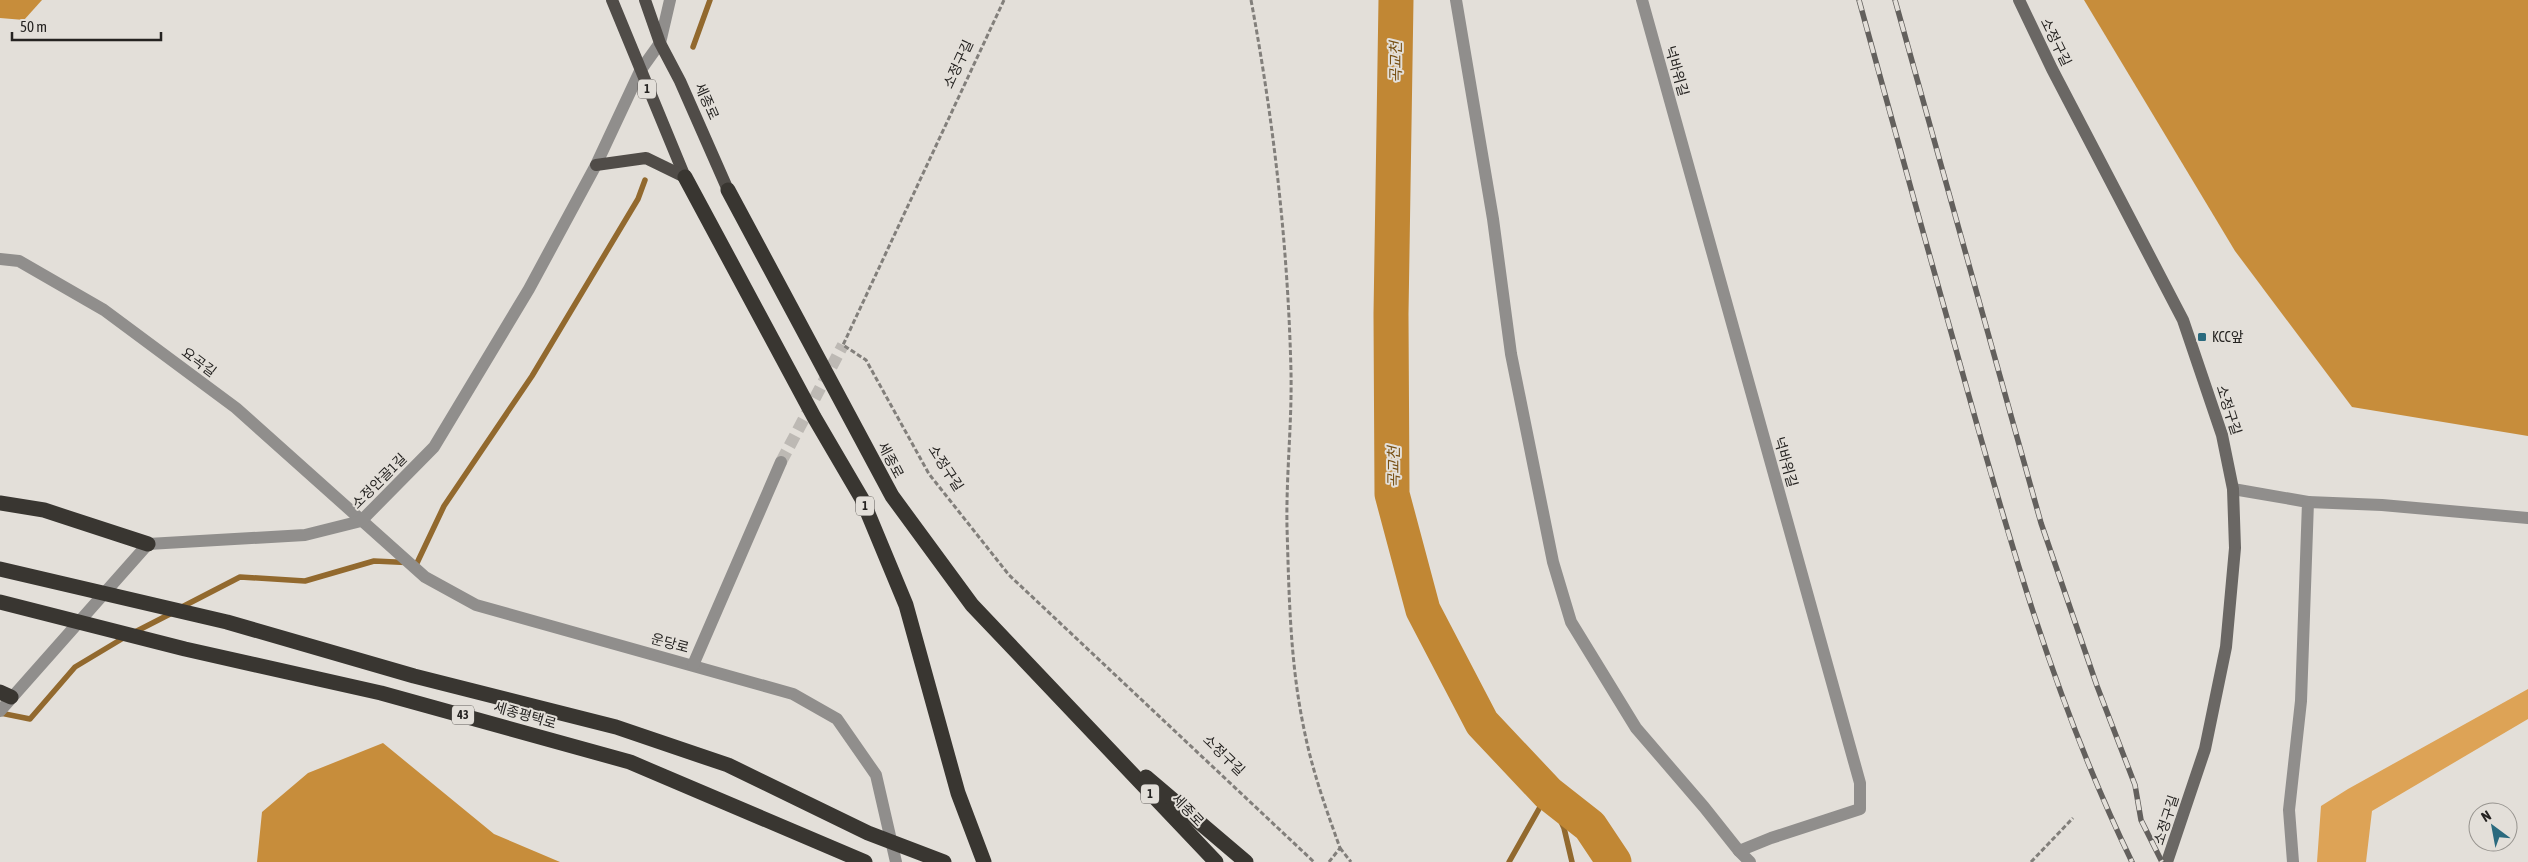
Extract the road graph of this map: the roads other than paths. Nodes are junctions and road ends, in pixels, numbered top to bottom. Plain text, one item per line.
1 (612, 0) edge
2 (646, 0) edge
3 (670, 0) edge
4 (1456, 0) edge
5 (1642, 0) edge
6 (2019, 0) edge
7 (660, 43) junction
8 (640, 71) junction
9 (596, 165) junction
10 (685, 176) junction
11 (728, 190) joint
12 (0, 259) edge
13 (780, 462) tunnel mouth
14 (2233, 488) junction
15 (2308, 502) junction
16 (0, 503) edge
17 (2528, 518) edge
18 (361, 521) junction
19 (148, 544) junction
20 (4, 570) edge
21 (0, 602) edge
22 (693, 665) junction
23 (6, 695) edge
24 (0, 711) edge
25 (1083, 724) junction
26 (1740, 851) junction
27 (2169, 857) edge
28 (865, 862) edge
29 (896, 862) edge
30 (944, 862) edge
31 (984, 862) edge
32 (1216, 862) edge
33 (1246, 862) edge
34 (1750, 862) edge
35 (2293, 862) edge

1 - 8 main road, 1
2 - 7 main road, 세종로 / 1
3 - 7 street
4 - 26 street
5 - 26 street, 넉바위길
6 - 14 street, 소정구길
7 - 8 street, 소정안골1길
7 - 11 main road, 세종로 / 1
8 - 9 street, 소정안골1길
8 - 10 main road, 1
9 - 10 main road
9 - 18 street, 소정안골1길
10 - 31 highway, 1
11 - 25 highway, 세종로 / 1
12 - 18 street, 요곡길
13 - 22 street
14 - 15 street
14 - 27 street, 소정구길
15 - 17 street
15 - 35 street
16 - 19 highway
18 - 19 street, 소정안골1길
18 - 22 street, 운당로
19 - 23 street
20 - 30 highway, 세종평택로 / 43
21 - 28 highway, 세종평택로 / 43
22 - 29 street, 운당로
23 - 24 street
25 - 32 highway, 세종로 / 1
25 - 33 highway
26 - 34 street

